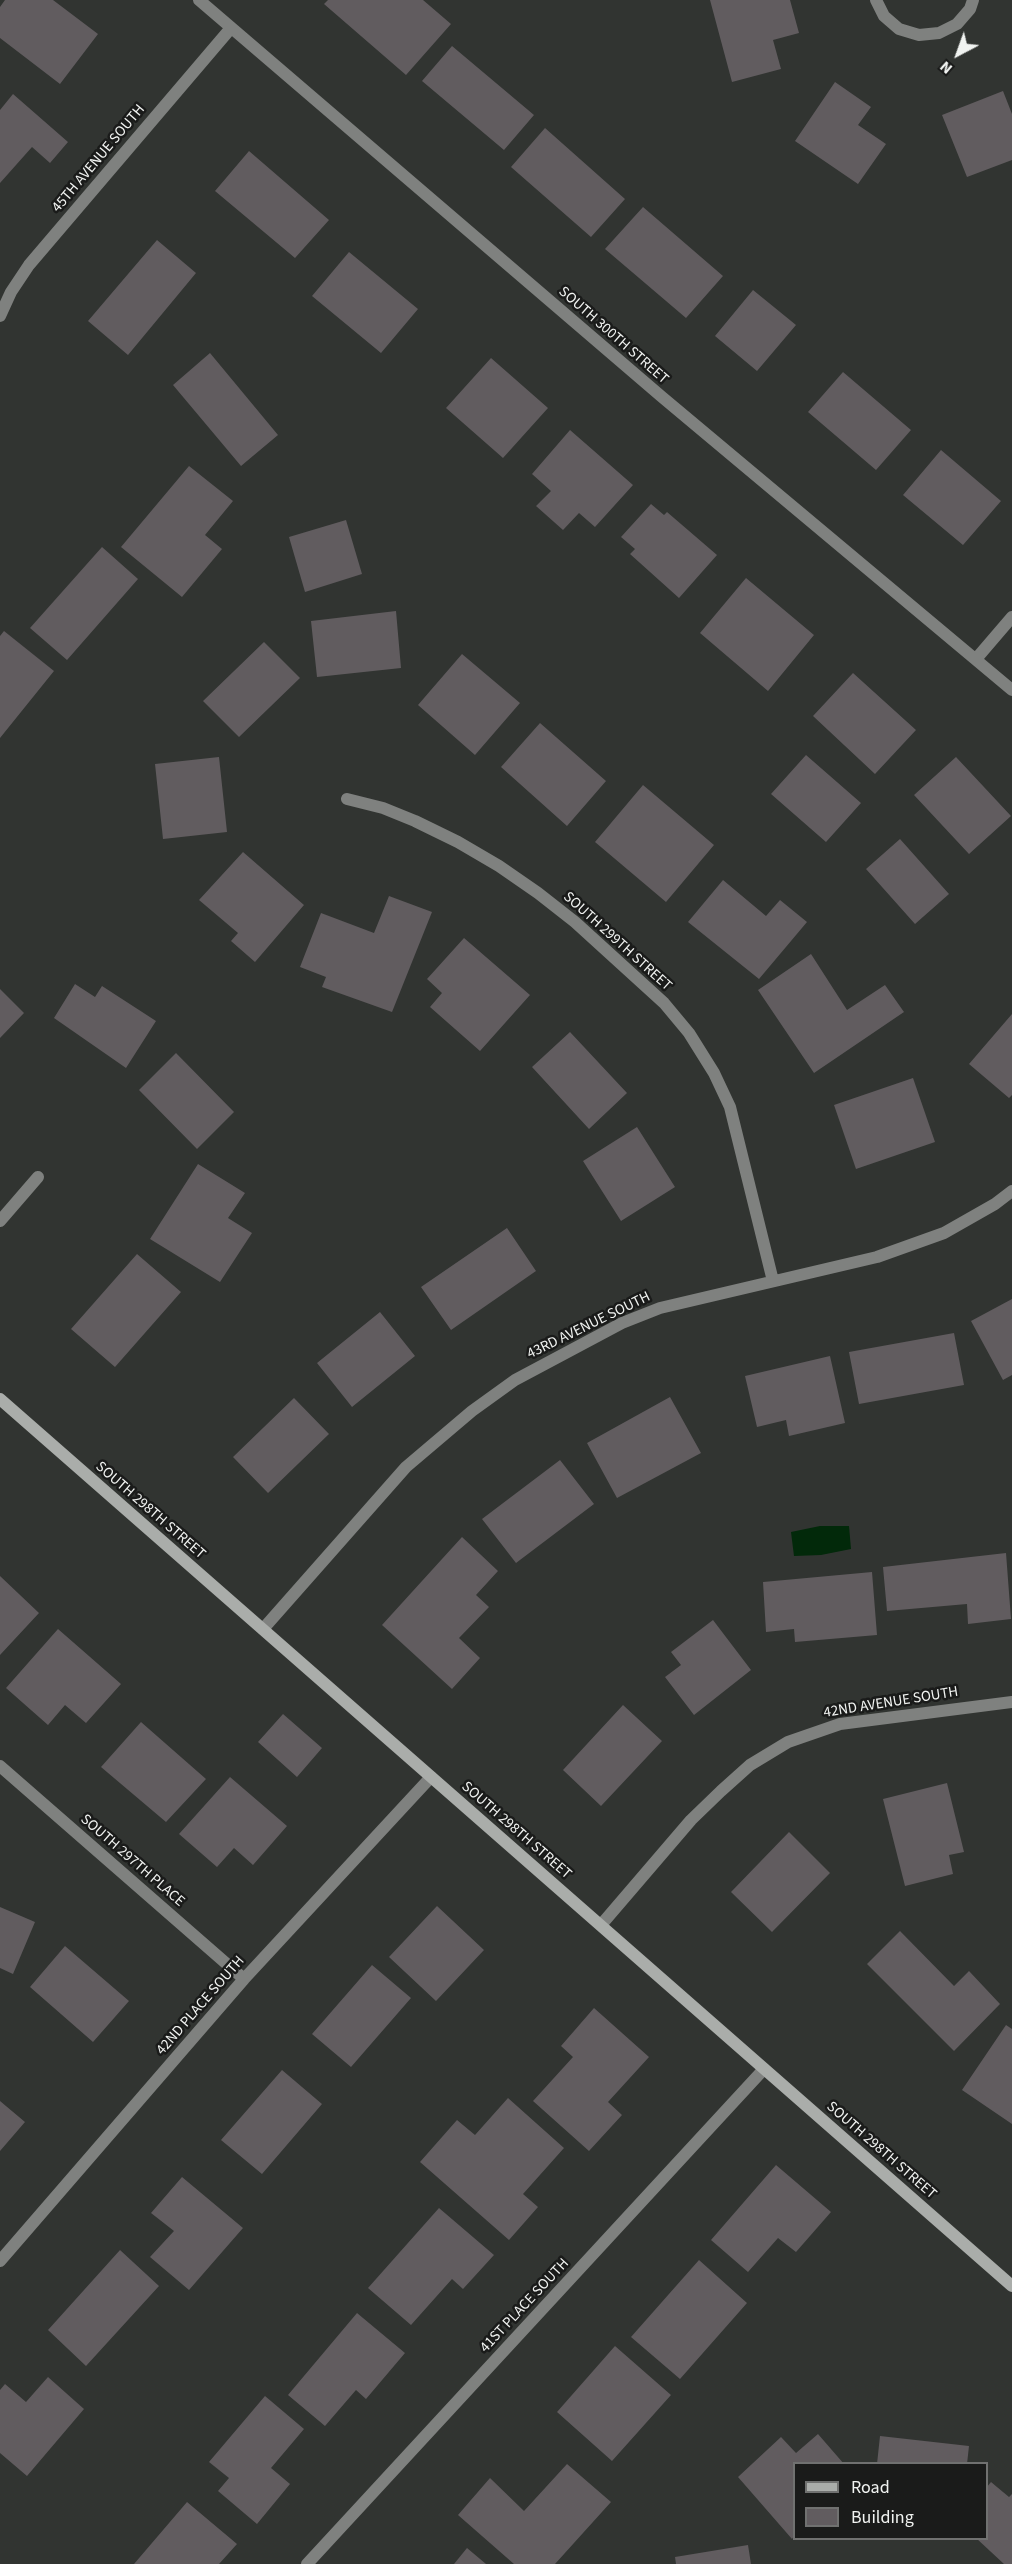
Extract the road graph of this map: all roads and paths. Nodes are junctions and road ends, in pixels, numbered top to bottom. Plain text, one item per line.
1 (199, 0) edge
2 (876, 0) edge
3 (973, 0) edge
4 (231, 28) junction
5 (0, 316) edge
6 (1012, 617) edge
7 (976, 659) junction
8 (1012, 690) edge
9 (347, 799) dead end
10 (38, 1177) dead end
11 (1012, 1191) edge
12 (0, 1221) edge
13 (773, 1281) junction
14 (0, 1399) edge
15 (263, 1629) junction
16 (1012, 1701) edge
17 (0, 1766) edge
18 (431, 1777) junction
19 (601, 1925) junction
20 (244, 1979) junction
21 (764, 2069) junction
22 (0, 2261) edge
23 (1012, 2286) edge
24 (307, 2564) edge

1 - 4 street, SOUTH 300TH STREET
2 - 3 street
4 - 5 street, 45TH AVENUE SOUTH
4 - 7 street, SOUTH 300TH STREET
6 - 7 street
7 - 8 street, SOUTH 300TH STREET
9 - 13 street, SOUTH 299TH STREET
10 - 12 street
11 - 13 street, 43RD AVENUE SOUTH
13 - 15 street, 43RD AVENUE SOUTH
14 - 15 street, SOUTH 298TH STREET
15 - 18 street, SOUTH 298TH STREET
16 - 19 street, 42ND AVENUE SOUTH
17 - 20 street, SOUTH 297TH PLACE
18 - 19 street, SOUTH 298TH STREET
18 - 20 street, 42ND PLACE SOUTH
19 - 21 street, SOUTH 298TH STREET
20 - 22 street, 42ND PLACE SOUTH
21 - 23 street, SOUTH 298TH STREET
21 - 24 street, 41ST PLACE SOUTH

